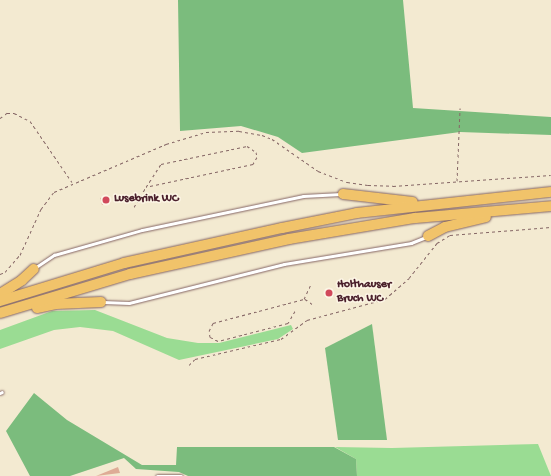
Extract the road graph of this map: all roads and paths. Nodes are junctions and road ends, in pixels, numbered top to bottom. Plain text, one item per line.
1 (460, 108) dead end
2 (0, 118) edge
3 (551, 175) edge
4 (72, 182) junction
5 (457, 182) junction
6 (146, 187) junction
7 (551, 192) edge
8 (343, 194) joint
9 (445, 202) junction
10 (551, 206) edge
11 (134, 207) dead end
12 (532, 207) junction
13 (551, 226) edge
14 (428, 236) joint
15 (34, 269) joint
16 (0, 274) edge
17 (311, 284) dead end
18 (0, 294) edge
19 (304, 299) junction
20 (0, 301) edge
21 (101, 302) joint
22 (316, 306) dead end
23 (294, 312) dead end
24 (0, 314) edge
25 (189, 364) dead end
26 (157, 476) edge
27 (181, 476) edge

1 - 5 path
2 - 4 path
3 - 5 path
4 - 5 path
4 - 16 path
6 - 6 path
6 - 11 path
7 - 9 highway
8 - 9 highway
8 - 15 lane
9 - 20 highway
10 - 12 highway
12 - 14 highway
12 - 24 highway
13 - 25 path
14 - 21 lane
15 - 18 highway
17 - 19 path
19 - 22 path
19 - 23 path
21 - 24 highway
26 - 27 lane

